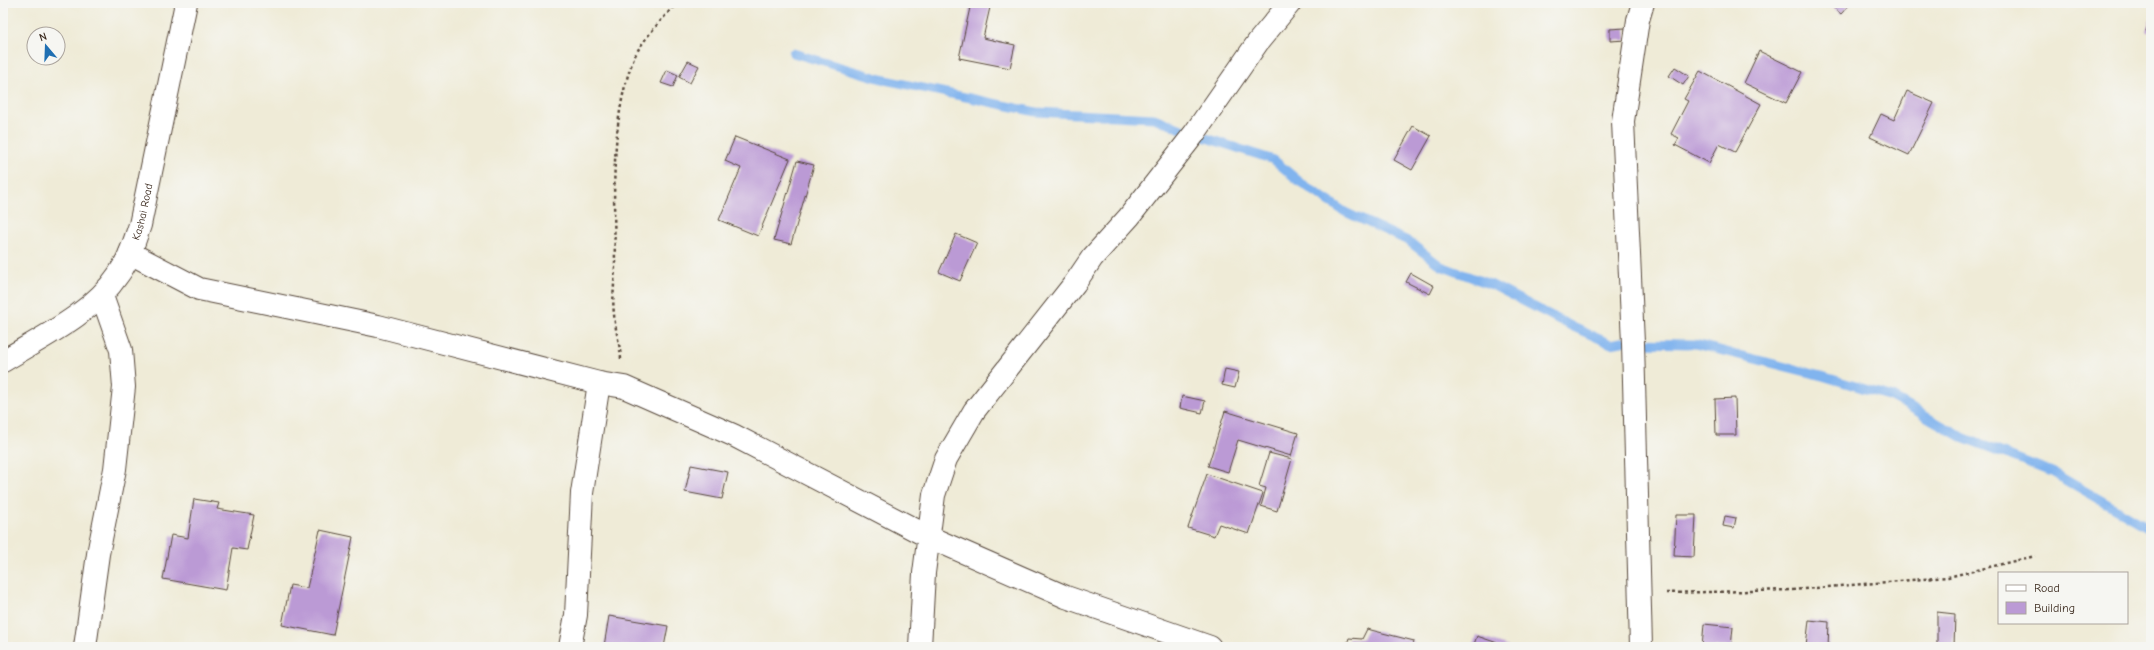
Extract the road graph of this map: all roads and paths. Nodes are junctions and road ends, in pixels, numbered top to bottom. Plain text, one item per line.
1 (186, 3) edge
2 (677, 3) edge
3 (1290, 3) edge
4 (1643, 3) edge
5 (130, 253) junction
6 (102, 296) junction
7 (3, 362) edge
8 (599, 383) junction
9 (624, 387) junction
10 (929, 537) junction
11 (2035, 556) dead end
12 (1640, 593) junction
13 (85, 647) edge
14 (570, 647) edge
15 (920, 647) edge
16 (1210, 647) edge
17 (1641, 647) edge

1 - 5 street, Kashai Road
2 - 9 path
3 - 10 street
4 - 12 street
5 - 6 street, Kashai Road
5 - 8 street
6 - 7 street, Kashai Road
6 - 13 street
8 - 9 street
8 - 14 street
9 - 10 street
10 - 15 street
10 - 16 street
11 - 12 path
12 - 17 street

